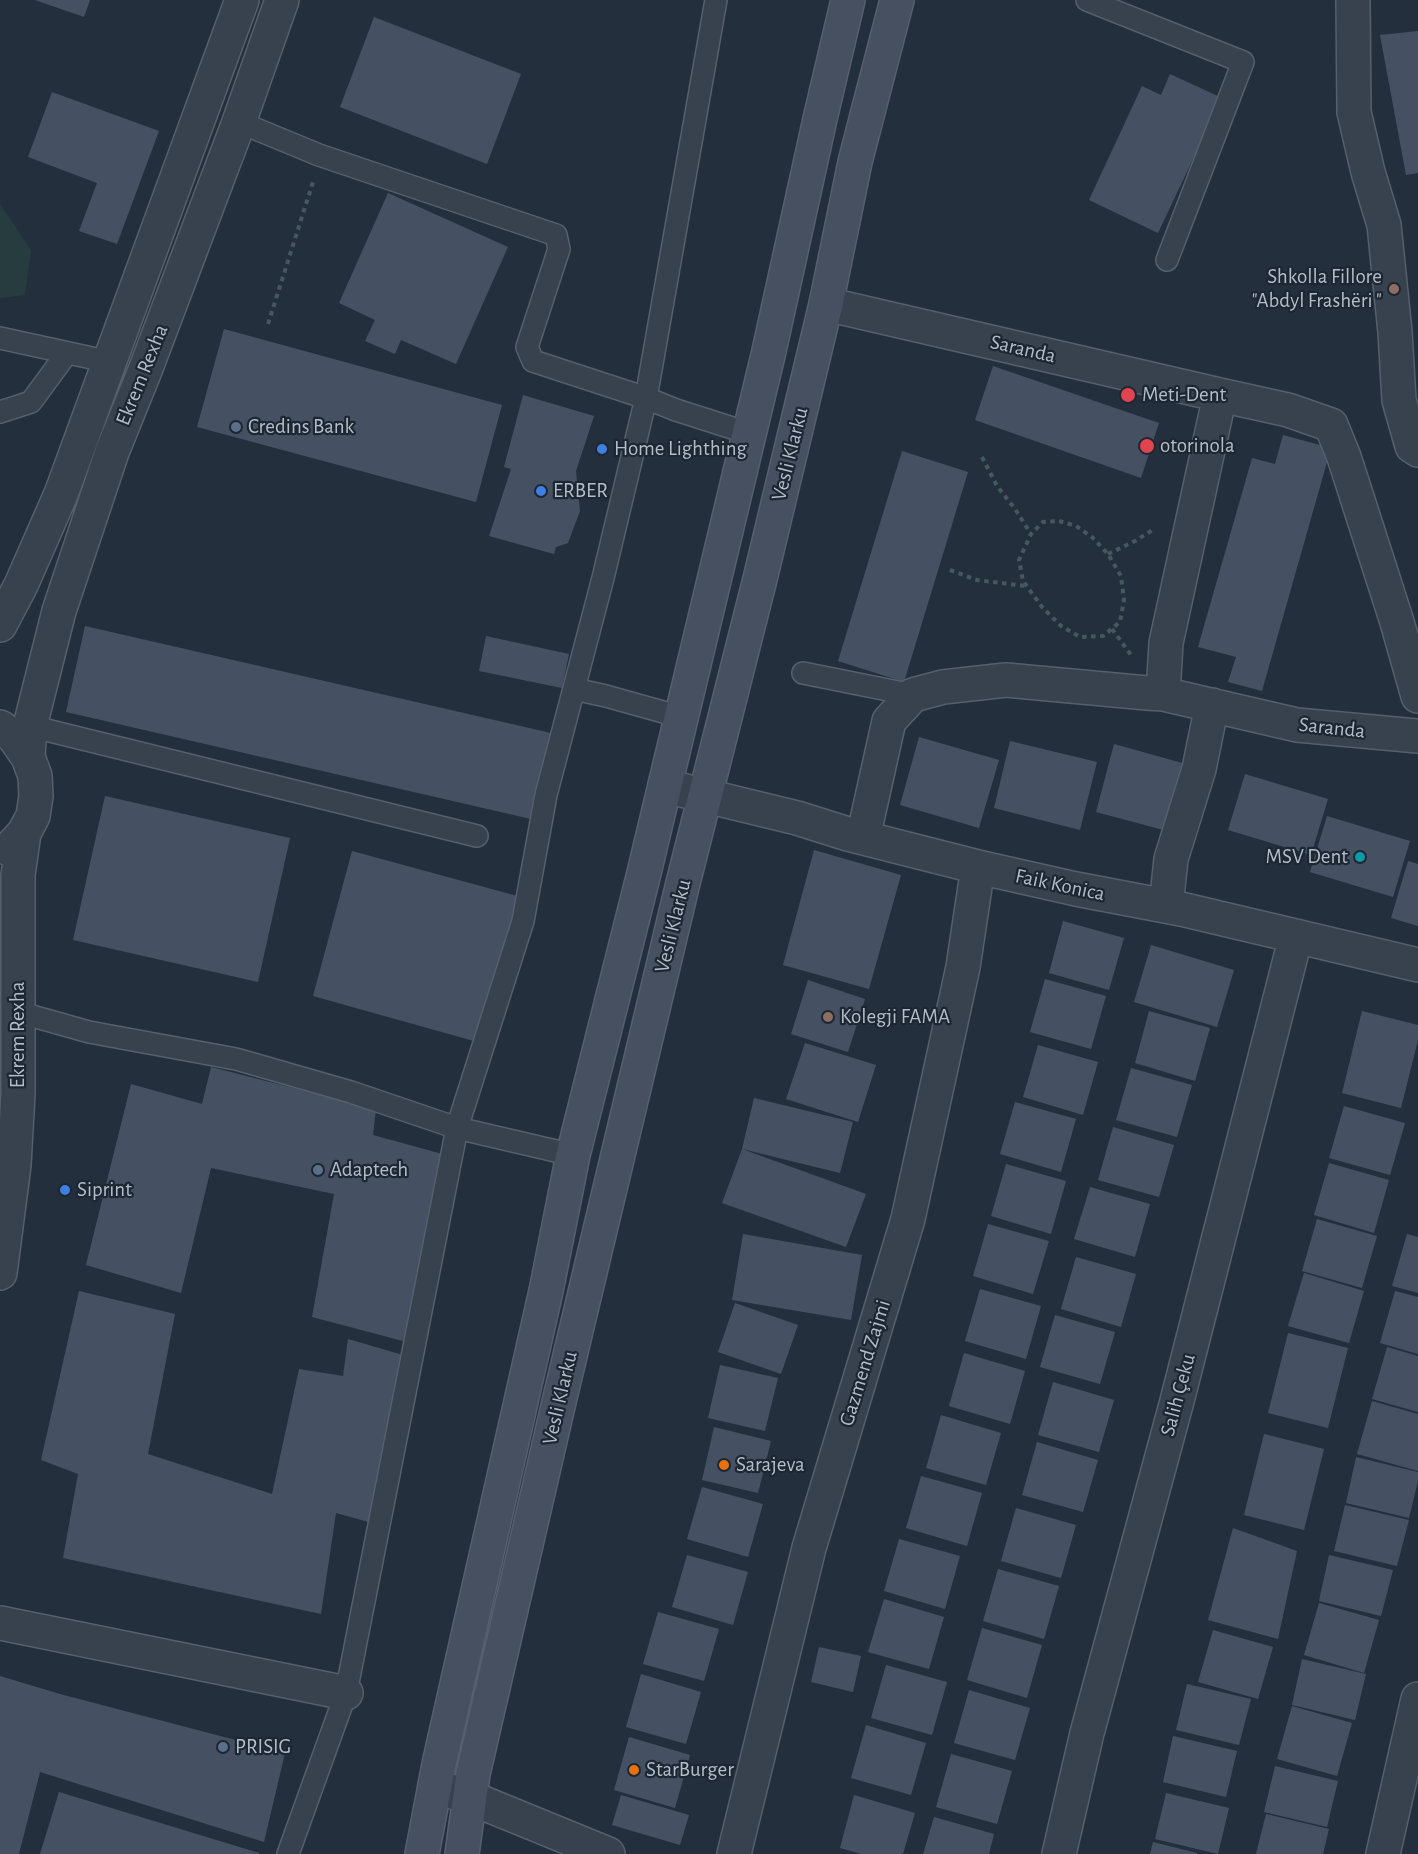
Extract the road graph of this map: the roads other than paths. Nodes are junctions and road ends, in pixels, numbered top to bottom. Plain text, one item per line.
1 (242, 0) edge
2 (282, 0) edge
3 (716, 0) edge
4 (848, 0) edge
5 (897, 0) edge
6 (1087, 0) edge
7 (1353, 0) edge
8 (239, 122) junction
9 (1167, 260) dead end
10 (826, 304) junction
11 (0, 338) edge
12 (67, 353) junction
13 (110, 362) junction
14 (1220, 395) junction
15 (646, 398) junction
16 (0, 412) edge
17 (748, 433) junction
18 (1418, 450) edge
19 (0, 625) edge
20 (803, 673) dead end
21 (574, 689) junction
22 (1163, 694) junction
23 (913, 695) junction
24 (1418, 696) edge
25 (1212, 705) junction
26 (681, 717) junction
27 (1418, 736) edge
28 (19, 737) edge
29 (665, 786) junction
30 (705, 795) junction
31 (24, 833) junction
32 (477, 836) dead end
33 (863, 838) junction
34 (0, 855) edge
35 (978, 867) junction
36 (1166, 906) junction
37 (1296, 936) junction
38 (1418, 965) edge
39 (18, 1012) junction
40 (457, 1128) junction
41 (573, 1155) junction
42 (0, 1273) edge
43 (0, 1623) edge
44 (346, 1693) junction
45 (1418, 1699) edge
46 (435, 1786) junction
47 (471, 1798) junction
48 (288, 1854) edge
49 (422, 1854) edge
50 (462, 1854) edge
51 (608, 1854) edge
52 (734, 1854) edge
53 (1059, 1854) edge
54 (1384, 1854) edge

1 - 13 street, Ekrem Rexha
2 - 8 street, Ekrem Rexha
3 - 15 lane
4 - 17 main road, Vesli Klarku
5 - 10 main road, Vesli Klarku
6 - 9 lane
7 - 18 street
8 - 15 lane
8 - 28 street, Ekrem Rexha
10 - 14 street, Saranda
10 - 30 main road, Vesli Klarku
11 - 12 lane
12 - 13 lane
12 - 16 lane
13 - 19 street, Ekrem Rexha
14 - 22 street
14 - 24 street, Saranda
15 - 17 lane
15 - 21 lane
17 - 26 main road, Vesli Klarku
20 - 23 lane, Saranda
21 - 26 lane
21 - 40 lane
22 - 23 street, Saranda
22 - 25 street, Saranda
23 - 33 street
25 - 27 street, Saranda
25 - 36 street
26 - 29 main road, Vesli Klarku
28 - 31 street, Ekrem Rexha
28 - 32 lane
29 - 30 street, Faik Konica
29 - 41 main road, Vesli Klarku
30 - 33 street, Faik Konica
30 - 47 main road, Vesli Klarku
31 - 34 street, Ekrem Rexha
31 - 39 street, Ekrem Rexha
33 - 35 street, Faik Konica
35 - 36 street, Faik Konica
35 - 52 street, Gazmend Zajmi
36 - 37 street, Faik Konica
37 - 38 street, Faik Konica
37 - 53 street, Salih Çeku
39 - 40 lane
39 - 42 street, Ekrem Rexha
40 - 41 lane
40 - 44 lane
41 - 46 main road, Vesli Klarku
43 - 44 street
44 - 48 lane
45 - 54 street
46 - 47 street
46 - 49 main road, Vesli Klarku
47 - 50 main road, Vesli Klarku
47 - 51 street

